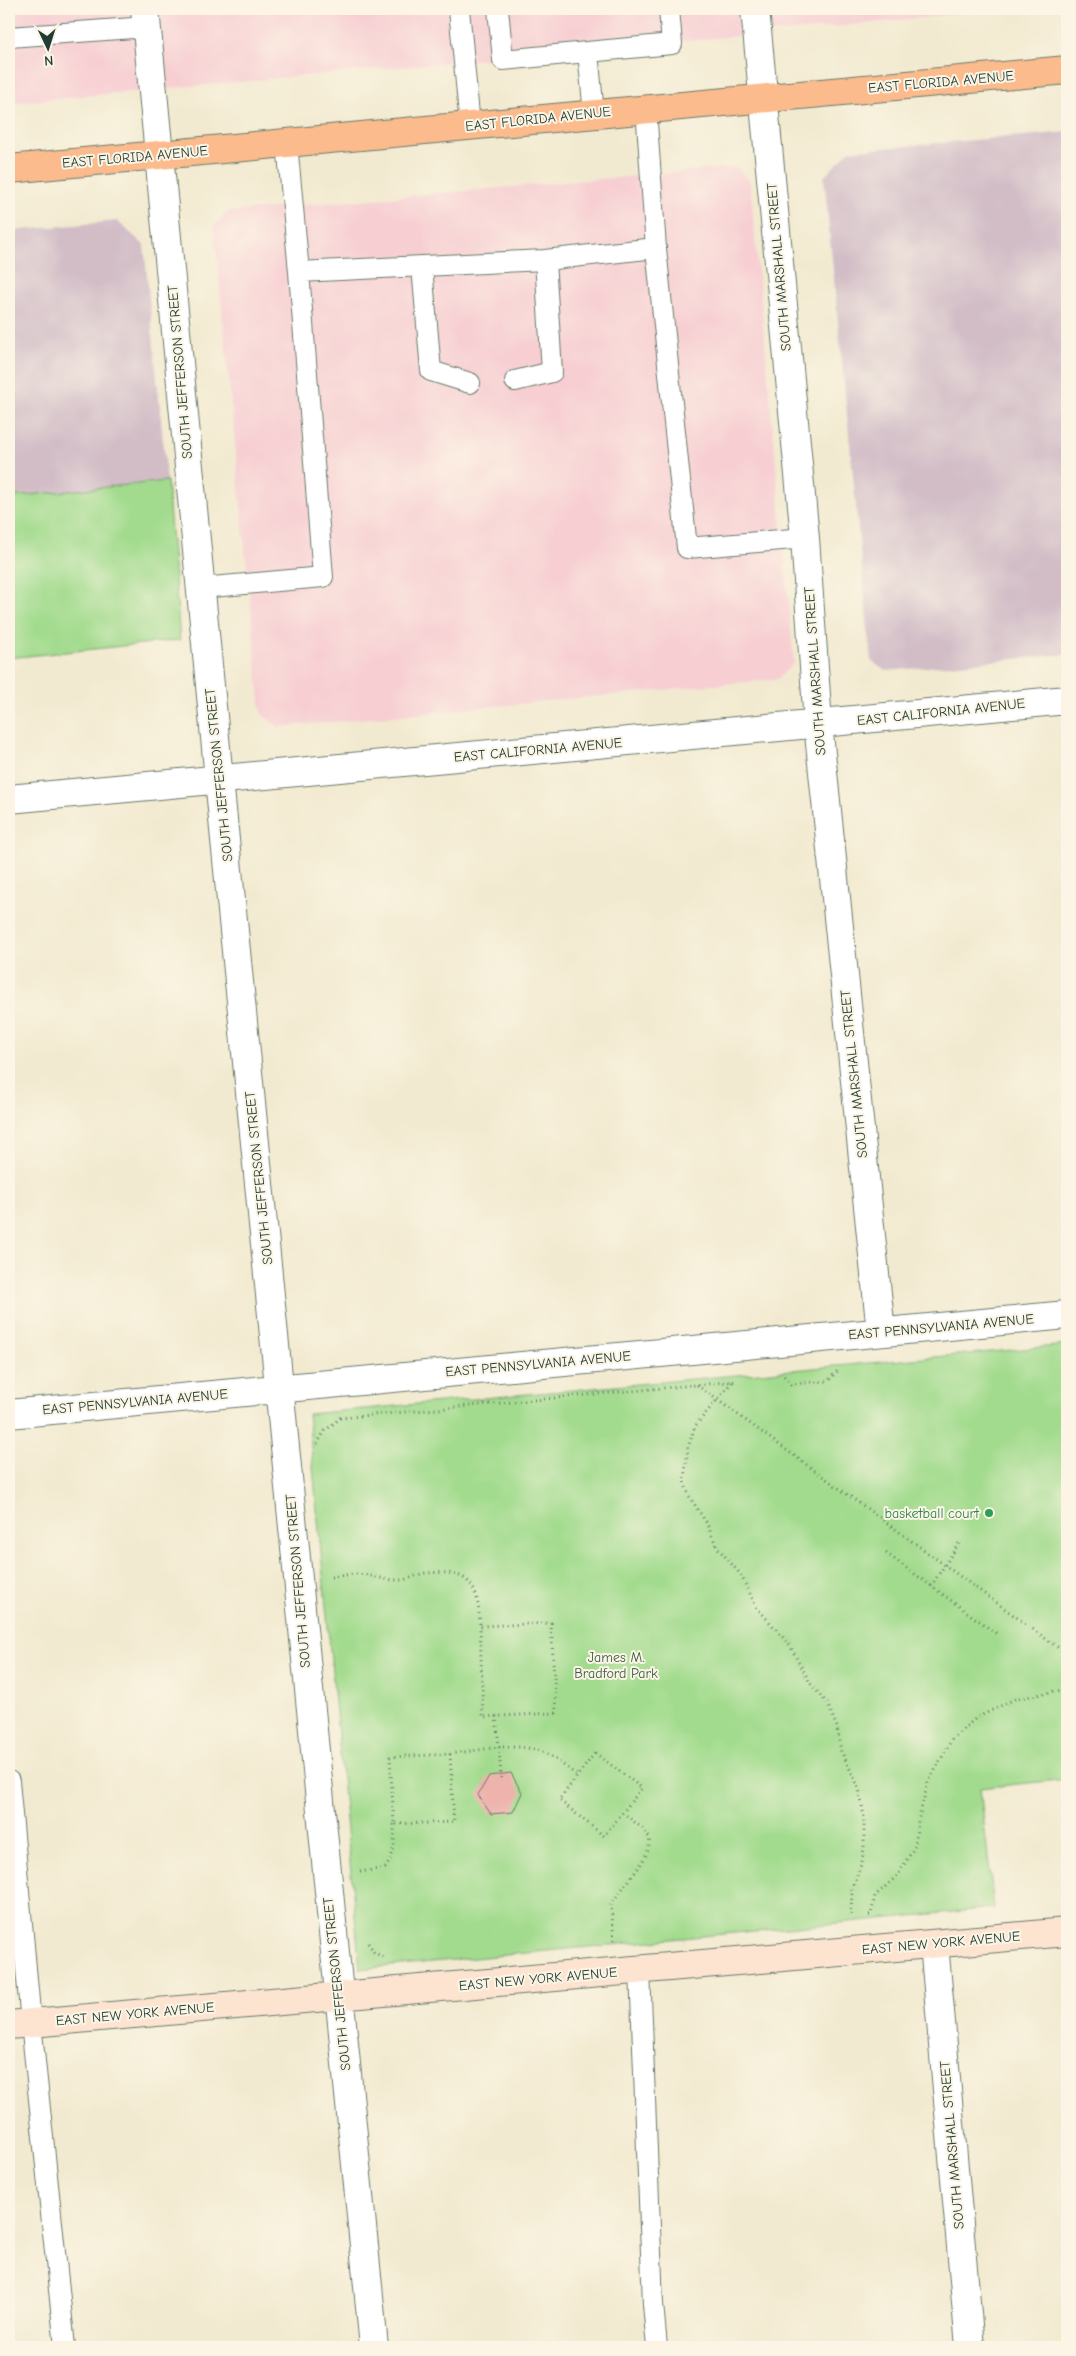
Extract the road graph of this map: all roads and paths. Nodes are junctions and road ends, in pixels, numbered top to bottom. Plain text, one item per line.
1 (459, 9) edge
2 (498, 9) edge
3 (668, 9) edge
4 (755, 9) edge
5 (146, 18) edge
6 (9, 37) edge
7 (588, 52) junction
8 (1067, 70) edge
9 (763, 98) junction
10 (646, 109) junction
11 (594, 114) junction
12 (470, 126) junction
13 (287, 143) junction
14 (160, 155) junction
15 (9, 169) edge
16 (656, 248) junction
17 (545, 260) junction
18 (422, 267) junction
19 (299, 272) junction
20 (515, 381) dead end
21 (470, 383) dead end
22 (805, 538) junction
23 (201, 588) junction
24 (1067, 700) edge
25 (818, 724) junction
26 (219, 779) junction
27 (9, 799) edge
28 (1067, 1315) edge
29 (881, 1332) junction
30 (845, 1370) dead end
31 (777, 1377) dead end
32 (741, 1380) dead end
33 (732, 1381) junction
34 (696, 1385) junction
35 (280, 1388) junction
36 (717, 1400) junction
37 (9, 1414) edge
38 (318, 1454) dead end
39 (960, 1542) dead end
40 (886, 1553) dead end
41 (944, 1565) junction
42 (328, 1568) dead end
43 (329, 1577) junction
44 (930, 1586) junction
45 (330, 1587) dead end
46 (480, 1626) junction
47 (997, 1634) dead end
48 (1067, 1654) edge
49 (1067, 1689) edge
50 (496, 1716) junction
51 (499, 1747) junction
52 (450, 1754) junction
53 (578, 1776) junction
54 (501, 1778) dead end
55 (9, 1781) edge
56 (623, 1813) junction
57 (394, 1824) junction
58 (356, 1873) dead end
59 (871, 1915) dead end
60 (841, 1919) dead end
61 (1067, 1932) edge
62 (364, 1937) dead end
63 (624, 1940) dead end
64 (614, 1941) junction
65 (604, 1942) dead end
66 (934, 1944) junction
67 (389, 1961) dead end
68 (640, 1970) junction
69 (338, 1996) junction
70 (20, 2024) edge
71 (65, 2347) edge
72 (374, 2347) edge
73 (658, 2347) edge
74 (970, 2347) edge

1 - 12 lane
2 - 7 lane
3 - 7 lane
4 - 9 street, SOUTH MARSHALL STREET
5 - 6 lane
5 - 14 street, SOUTH JEFFERSON STREET
7 - 11 lane
8 - 9 main road, EAST FLORIDA AVENUE
9 - 10 main road, EAST FLORIDA AVENUE
9 - 22 street, SOUTH MARSHALL STREET
10 - 11 main road, EAST FLORIDA AVENUE
10 - 16 lane
11 - 12 main road, EAST FLORIDA AVENUE
12 - 13 main road, EAST FLORIDA AVENUE
13 - 14 main road, EAST FLORIDA AVENUE
13 - 19 lane
14 - 15 main road, EAST FLORIDA AVENUE
14 - 23 street, SOUTH JEFFERSON STREET
16 - 17 lane
16 - 22 lane
17 - 18 lane
17 - 20 lane
18 - 19 lane
18 - 21 lane
19 - 23 lane
22 - 25 street, SOUTH MARSHALL STREET
23 - 26 street, SOUTH JEFFERSON STREET
24 - 25 street, EAST CALIFORNIA AVENUE
25 - 26 street, EAST CALIFORNIA AVENUE
25 - 29 street, SOUTH MARSHALL STREET
26 - 27 street, EAST CALIFORNIA AVENUE
26 - 35 street, SOUTH JEFFERSON STREET
28 - 29 street, EAST PENNSYLVANIA AVENUE
29 - 35 street, EAST PENNSYLVANIA AVENUE
30 - 31 path
32 - 33 path
33 - 34 path
33 - 36 path
34 - 36 path
34 - 38 path
35 - 37 street, EAST PENNSYLVANIA AVENUE
35 - 69 street, SOUTH JEFFERSON STREET
36 - 41 path
36 - 60 path
39 - 41 path
40 - 44 path
41 - 44 path
41 - 48 path
42 - 43 path
43 - 45 path
43 - 46 path
44 - 47 path
46 - 50 path
46 - 50 path
49 - 59 path
50 - 51 path
51 - 52 path
51 - 53 path
51 - 54 path
52 - 57 path
52 - 57 path
53 - 56 path
53 - 56 path
55 - 70 lane
56 - 64 path
57 - 58 path
61 - 66 street, EAST NEW YORK AVENUE
62 - 67 path
63 - 64 path
64 - 65 path
66 - 68 street, EAST NEW YORK AVENUE
66 - 74 street, SOUTH MARSHALL STREET
68 - 69 street, EAST NEW YORK AVENUE
68 - 73 lane
69 - 70 street, EAST NEW YORK AVENUE
69 - 72 street, SOUTH JEFFERSON STREET
70 - 71 lane

